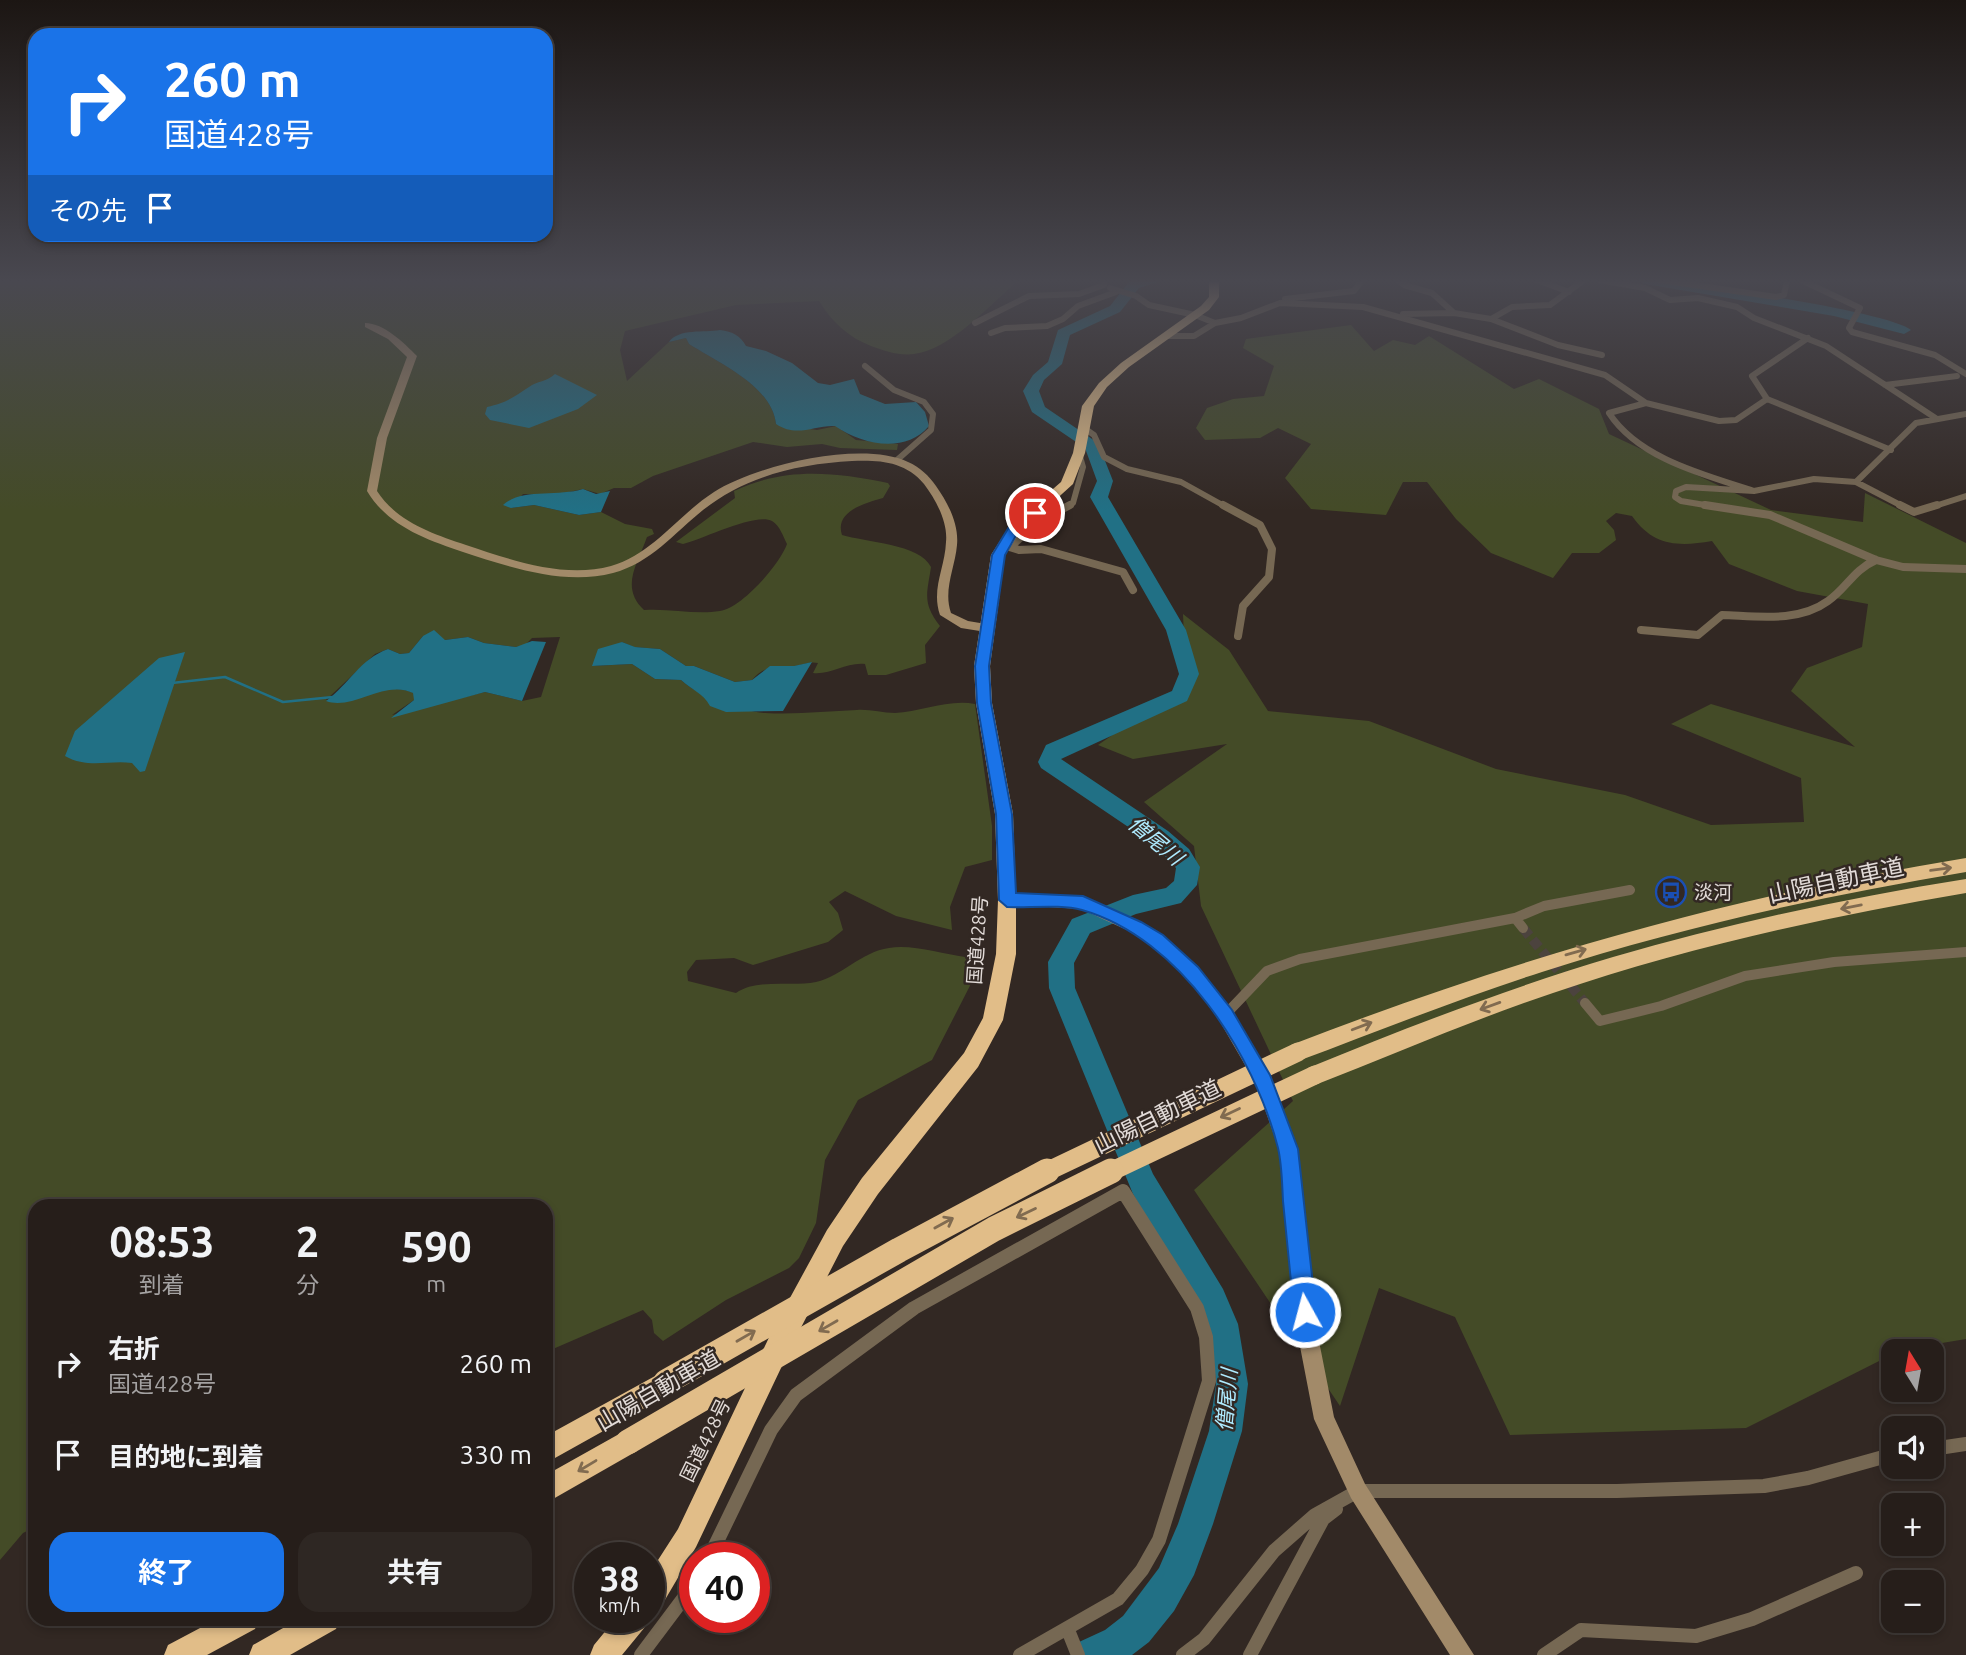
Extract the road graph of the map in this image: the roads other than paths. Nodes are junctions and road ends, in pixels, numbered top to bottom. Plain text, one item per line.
1 (411, 357) edge
2 (1138, 357) edge
3 (1548, 357) edge
4 (1780, 357) edge
5 (1845, 357) edge
6 (1939, 357) edge
7 (865, 366) dead end
8 (1966, 374) edge
9 (1956, 376) dead end
10 (1885, 385) junction
11 (1766, 399) junction
12 (1646, 403) junction
13 (1966, 414) edge
14 (1937, 419) junction
15 (1082, 438) junction
16 (1891, 450) junction
17 (897, 460) junction
18 (1856, 482) junction
19 (1754, 491) junction
20 (1966, 496) edge
21 (1007, 546) junction
22 (1877, 561) junction
23 (1966, 569) edge
24 (1133, 590) dead end
25 (986, 628) junction
26 (1641, 630) dead end
27 (1238, 636) dead end
28 (1966, 865) edge
29 (1966, 886) edge
30 (1630, 890) dead end
31 (1007, 900) junction
32 (1515, 918) junction
33 (1523, 928) tunnel mouth
34 (1966, 953) edge
35 (1585, 1003) tunnel mouth
36 (1226, 1015) junction
37 (1966, 1444) edge
38 (553, 1446) edge
39 (1944, 1447) edge
40 (1881, 1458) edge
41 (553, 1486) edge
42 (1358, 1491) junction
43 (717, 1542) edge
44 (665, 1573) edge
45 (1856, 1573) dead end
46 (679, 1606) edge
47 (232, 1626) edge
48 (314, 1626) edge
49 (1068, 1630) junction
50 (622, 1633) edge
51 (178, 1655) edge
52 (262, 1655) edge
53 (604, 1655) edge
54 (641, 1655) edge
55 (1020, 1655) edge
56 (1077, 1655) edge
57 (1183, 1655) edge
58 (1250, 1655) edge
59 (1463, 1655) edge
60 (1544, 1655) edge

1 - 17 street
2 - 15 highway, 国道428号
3 - 12 street
4 - 11 street
5 - 10 street
6 - 8 street
7 - 17 street
9 - 10 street
10 - 14 street
11 - 12 street
11 - 16 street
12 - 19 street
13 - 14 street
14 - 16 street
15 - 21 highway, 国道428号
15 - 27 street
16 - 18 street
17 - 25 street
18 - 19 street
18 - 20 street
19 - 22 street
21 - 24 street
21 - 25 highway, 国道428号
22 - 23 street
22 - 26 street
25 - 31 highway, 国道428号
38 -> 28 highway, 山陽自動車道, bridge
29 -> 41 highway, 山陽自動車道, bridge
30 - 32 street
31 - 36 street
31 - 44 highway, 国道428号
32 - 33 street
32 - 36 street
34 - 35 street
36 - 42 street
37 - 39 street
40 - 42 street
42 - 57 street
42 - 58 street
42 - 59 street
43 - 49 street
45 - 60 street
46 - 54 street
47 - 51 highway
48 - 52 highway
49 - 55 street
49 - 56 street
50 - 53 highway

